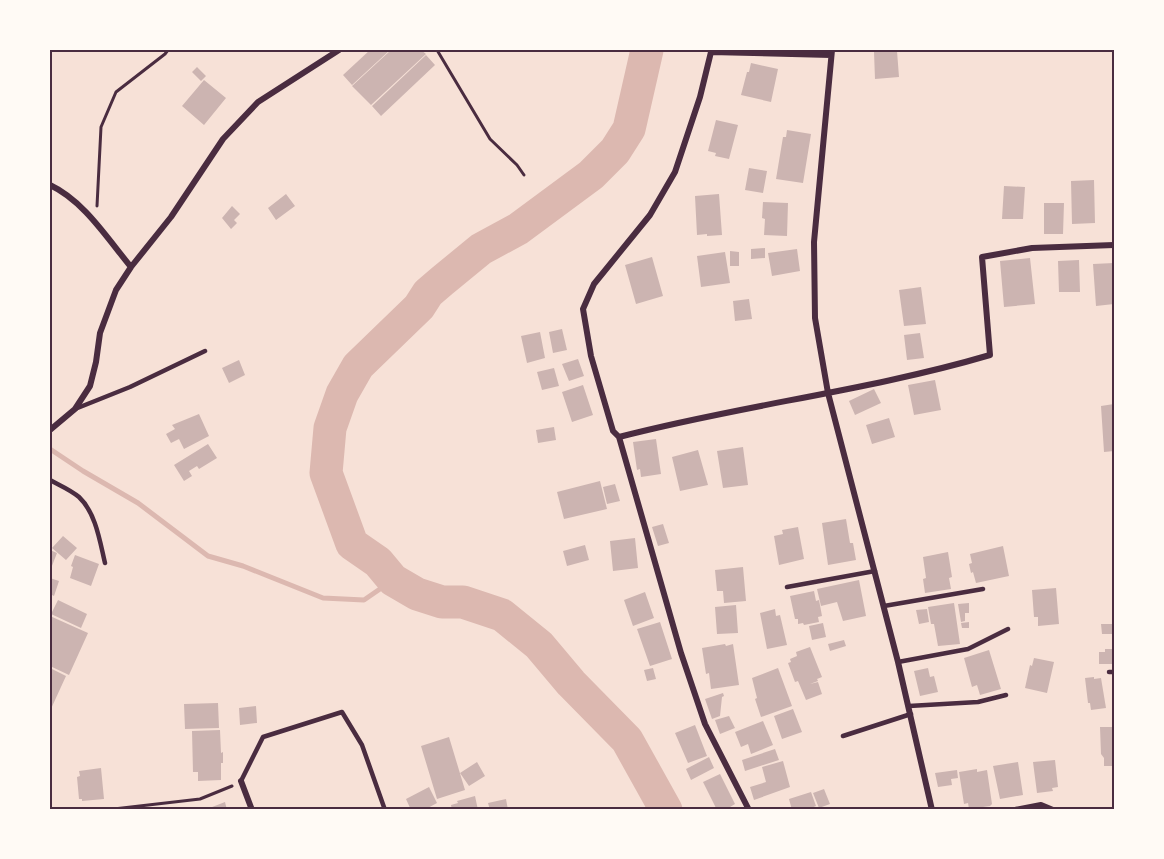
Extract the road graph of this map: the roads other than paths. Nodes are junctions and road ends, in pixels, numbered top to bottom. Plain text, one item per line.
1 (339, 50) edge
2 (831, 52) edge
3 (50, 185) edge
4 (1114, 245) edge
5 (131, 267) junction
6 (205, 351) dead end
7 (828, 393) junction
8 (75, 410) junction
9 (50, 430) edge
10 (619, 437) junction
11 (50, 480) edge
12 (105, 563) dead end
13 (875, 571) junction
14 (786, 587) dead end
15 (983, 589) dead end
16 (884, 606) junction
17 (1008, 630) dead end
18 (898, 662) junction
19 (1006, 695) dead end
20 (909, 706) junction
21 (911, 714) junction
22 (843, 736) dead end
23 (241, 781) joint
24 (252, 810) edge
25 (385, 810) edge
26 (749, 810) edge
27 (932, 810) edge
28 (1015, 810) edge
29 (1053, 810) edge

1 - 5 street
2 - 7 street
2 - 10 street
3 - 5 street
4 - 7 street
5 - 8 street
6 - 8 lane
7 - 10 street
7 - 13 street
8 - 9 street
10 - 26 street
11 - 12 lane
13 - 14 lane
13 - 16 street
15 - 16 lane
16 - 18 street
17 - 18 lane
18 - 20 street
19 - 20 lane
20 - 21 street
21 - 22 lane
21 - 27 street
23 - 24 street
23 - 25 lane
28 - 29 street

